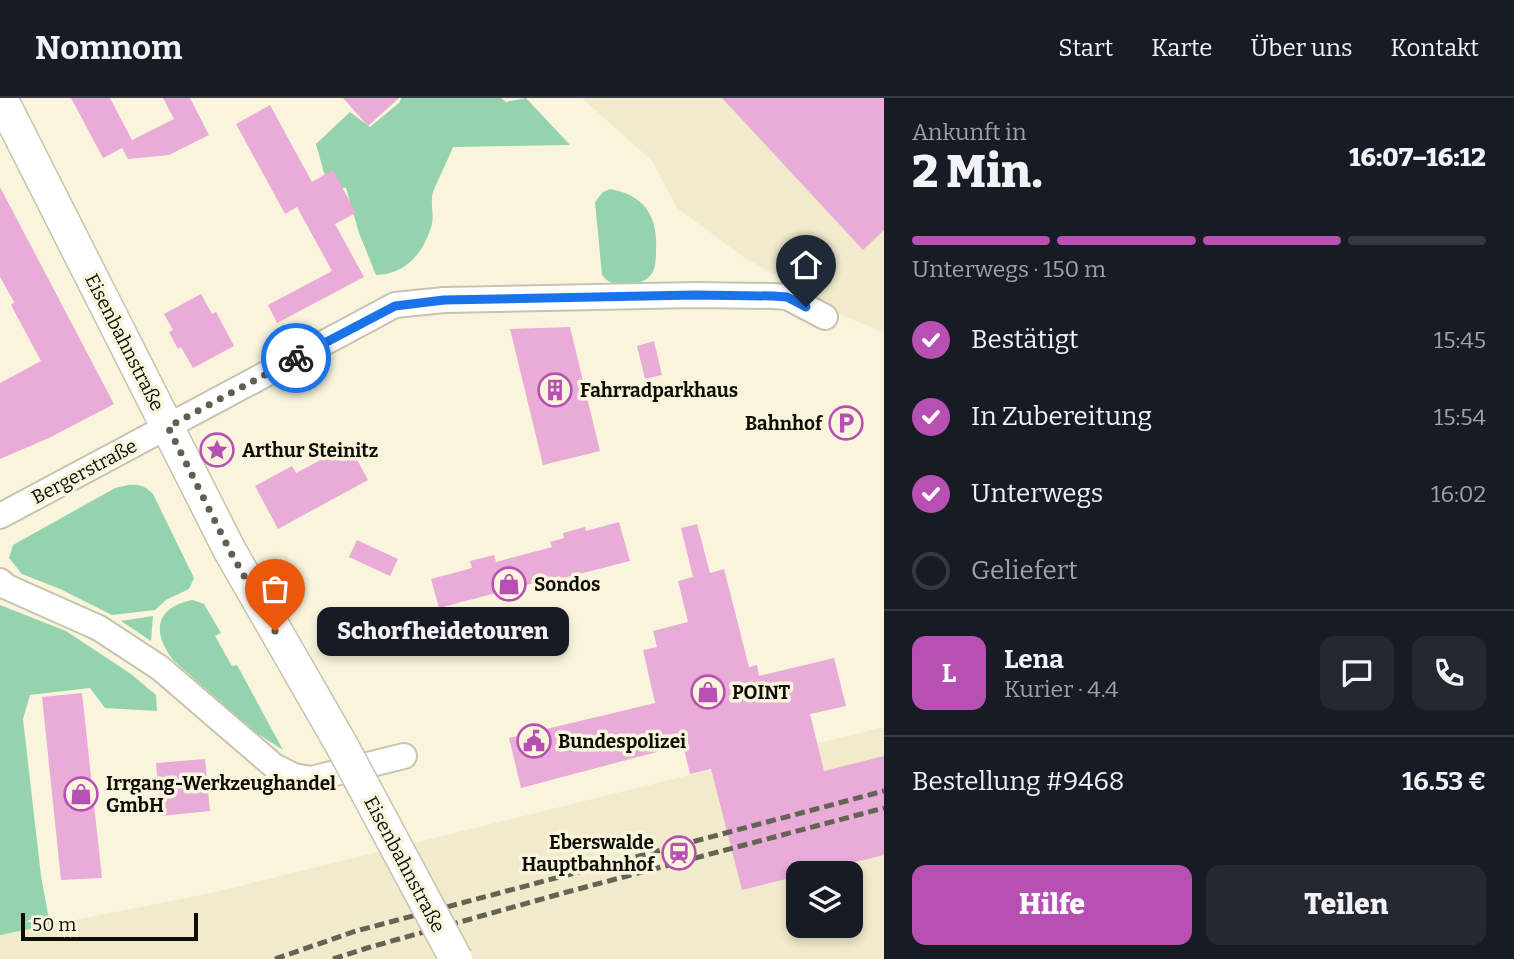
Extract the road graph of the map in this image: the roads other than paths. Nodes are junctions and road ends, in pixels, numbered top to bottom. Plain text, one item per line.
1 (1, 98) edge
2 (825, 317) dead end
3 (168, 427) junction
4 (0, 516) edge
5 (0, 581) edge
6 (404, 756) dead end
7 (456, 959) edge

1 - 3 main road, Eisenbahnstraße
2 - 3 street, Bergerstraße
3 - 4 street, Bergerstraße
3 - 7 main road, Eisenbahnstraße, bridge
5 - 6 street

